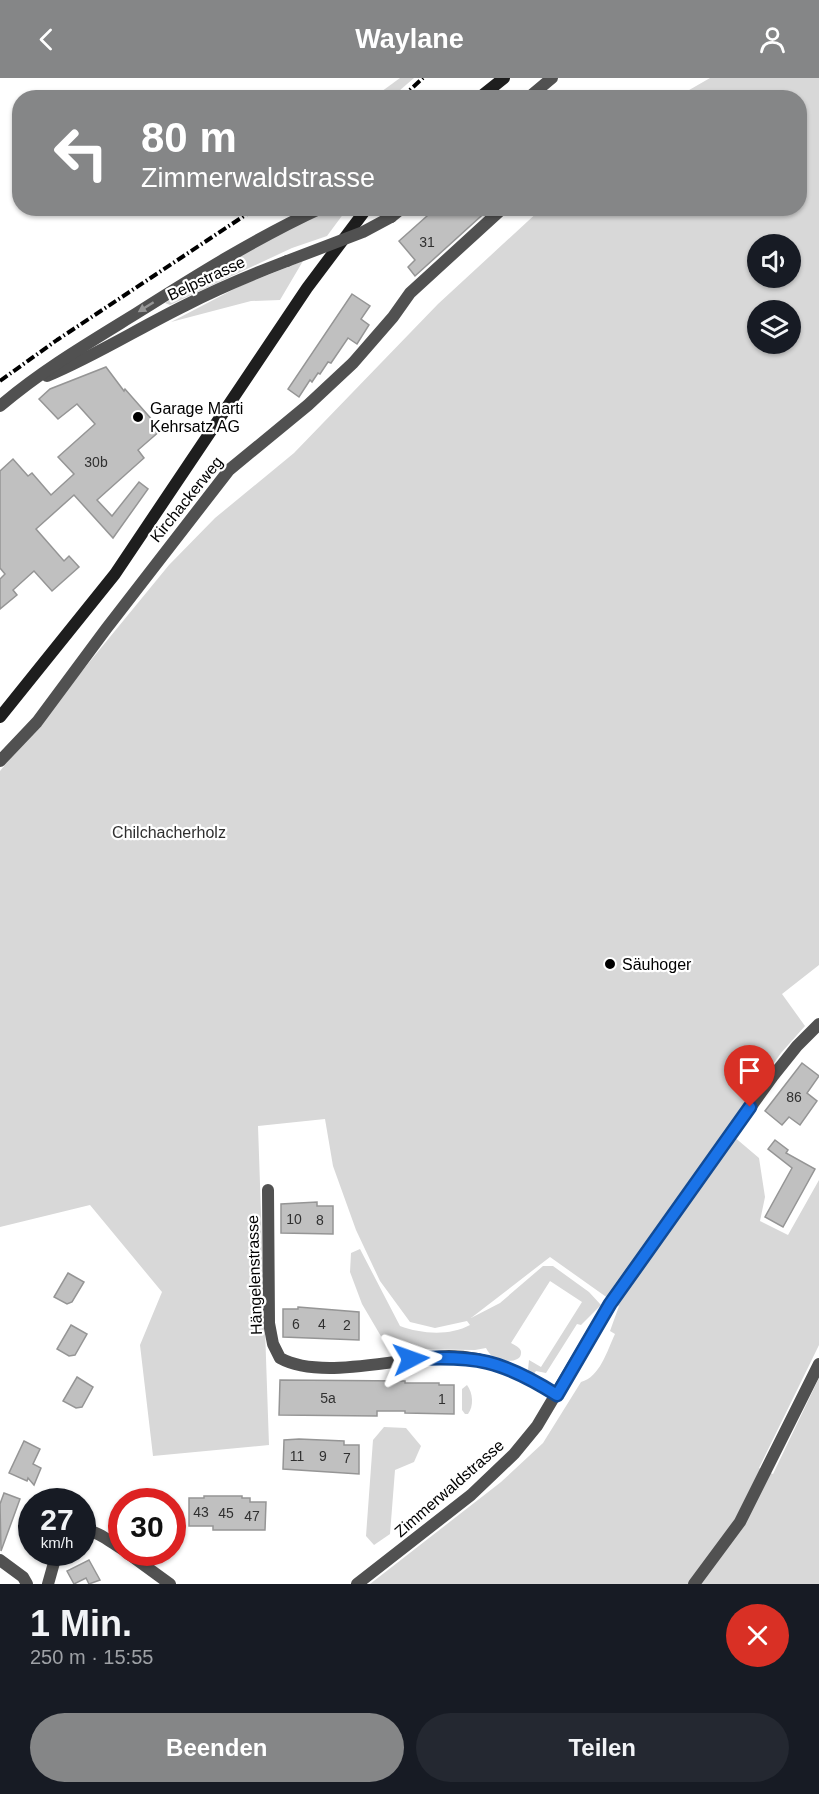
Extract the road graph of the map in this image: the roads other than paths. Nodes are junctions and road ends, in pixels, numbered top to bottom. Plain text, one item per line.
1 (504, 78) edge
2 (552, 78) edge
3 (489, 90) edge
4 (538, 90) edge
5 (305, 216) edge
6 (361, 216) edge
7 (392, 216) edge
8 (494, 216) edge
9 (27, 385) junction
10 (0, 406) edge
11 (0, 717) edge
12 (0, 761) edge
13 (819, 1024) edge
14 (268, 1190) dead end
15 (819, 1364) edge
16 (557, 1395) junction
17 (0, 1560) edge
18 (23, 1566) edge
19 (53, 1566) edge
20 (145, 1566) edge
21 (25, 1581) edge
22 (48, 1584) edge
23 (170, 1584) edge
24 (357, 1584) edge
25 (694, 1584) edge

1 - 3 main road
2 - 4 street
5 -> 9 street, Belpstrasse
6 - 11 main road
7 - 9 street, Belpstrasse, bridge
8 - 12 street, Kirchackerweg
9 - 10 street, Belpstrasse
13 - 16 street, Zimmerwaldstrasse
14 - 16 street, Hängelenstrasse
15 - 25 street
16 - 24 street, Zimmerwaldstrasse
17 - 21 street
18 - 21 street
19 - 22 street
20 - 23 street

